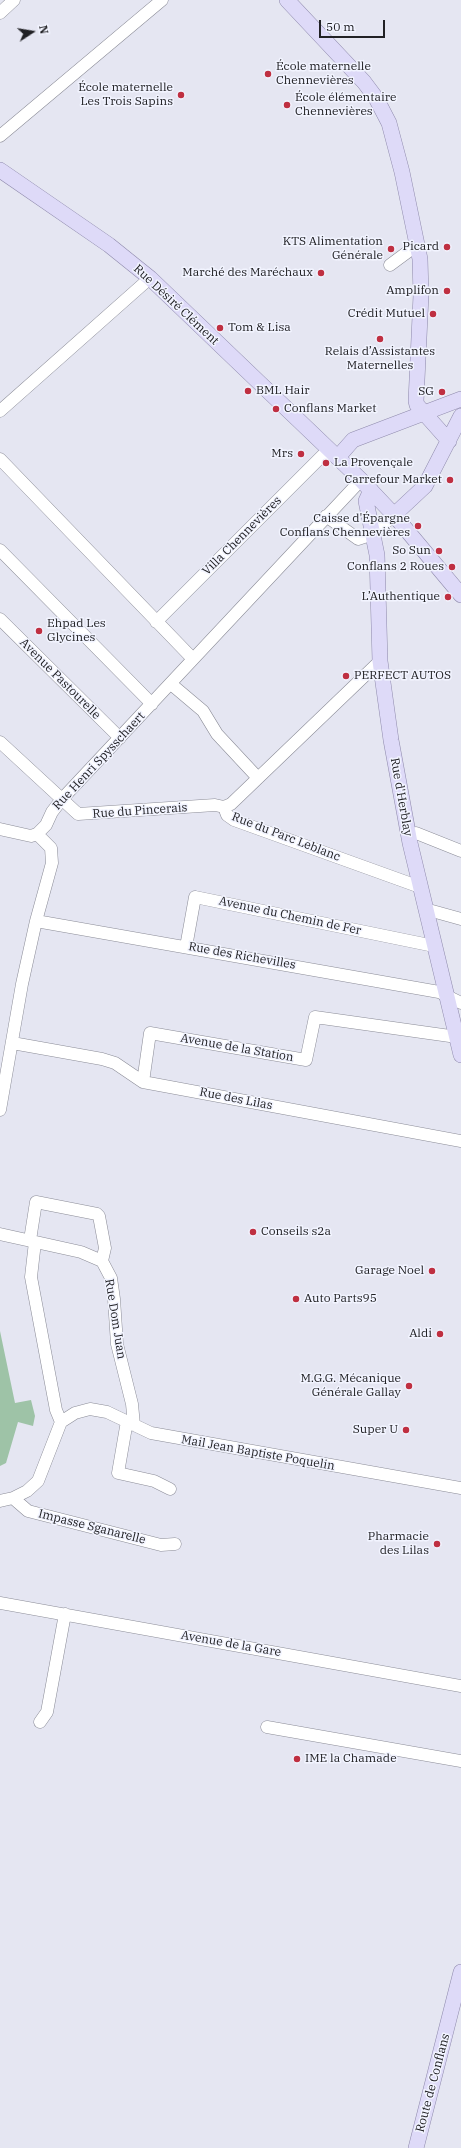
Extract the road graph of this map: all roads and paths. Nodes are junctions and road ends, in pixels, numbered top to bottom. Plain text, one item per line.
1 (14, 0) edge
2 (162, 0) edge
3 (287, 0) edge
4 (0, 12) edge
5 (0, 136) edge
6 (0, 170) edge
7 (418, 245) junction
8 (390, 265) dead end
9 (150, 278) junction
10 (461, 399) edge
11 (0, 411) edge
12 (424, 413) junction
13 (461, 416) edge
14 (449, 441) junction
15 (333, 453) junction
16 (0, 459) edge
17 (366, 485) junction
18 (394, 515) junction
19 (326, 516) junction
20 (373, 534) junction
21 (0, 550) edge
22 (461, 595) edge
23 (0, 619) edge
24 (156, 622) junction
25 (193, 659) junction
26 (380, 661) junction
27 (171, 684) junction
28 (152, 704) junction
29 (120, 738) junction
30 (0, 742) edge
31 (258, 778) junction
32 (62, 800) junction
33 (224, 807) junction
34 (0, 829) edge
35 (37, 834) junction
36 (408, 835) junction
37 (461, 852) edge
38 (420, 887) junction
39 (425, 909) junction
40 (461, 919) edge
41 (36, 921) junction
42 (434, 946) junction
43 (186, 947) junction
44 (446, 996) junction
45 (461, 1003) edge
46 (457, 1037) junction
47 (18, 1044) dead end
48 (461, 1054) edge
49 (3, 1075) edge
50 (143, 1082) junction
51 (0, 1110) edge
52 (461, 1141) edge
53 (0, 1234) edge
54 (32, 1241) junction
55 (102, 1261) junction
56 (61, 1422) junction
57 (130, 1423) junction
58 (461, 1488) edge
59 (170, 1489) dead end
60 (13, 1498) junction
61 (0, 1501) edge
62 (175, 1544) dead end
63 (0, 1602) edge
64 (65, 1614) junction
65 (461, 1686) edge
66 (40, 1722) dead end
67 (267, 1728) dead end
68 (461, 1761) edge
69 (461, 1972) edge
70 (416, 2148) edge

1 - 4 street
2 - 5 street
3 - 7 main road
6 - 9 main road, Rue Désiré Clément
7 - 8 street
7 - 12 main road
9 - 11 street
9 - 15 main road, Rue Désiré Clément
10 - 12 main road
12 - 14 main road
12 - 15 main road
13 - 14 main road
14 - 18 main road
15 - 17 main road, Rue Désiré Clément
15 - 24 street, Villa Chennevières
16 - 24 street
17 - 18 main road, Rue Désiré Clément
17 - 19 street, Rue Henri Spysschaert
17 - 20 main road, Rue d'Herblay
18 - 20 street
18 - 22 main road, Rue Désiré Clément
19 - 20 street
19 - 25 street, Rue Henri Spysschaert
20 - 26 main road, Rue d'Herblay
21 - 28 street
23 - 29 street, Avenue Pastourelle
24 - 25 street
25 - 27 street, Rue Henri Spysschaert
26 - 31 street, Rue du Parc Leblanc
26 - 36 main road, Rue d'Herblay
27 - 28 street, Rue Henri Spysschaert
27 - 31 street
28 - 29 street, Rue Henri Spysschaert
29 - 32 street, Rue Henri Spysschaert
30 - 32 street, Rue du Pincerais
31 - 33 street, Rue du Parc Leblanc
32 - 33 street, Rue du Pincerais
32 - 35 street, Rue Henri Spysschaert
33 - 38 street, Rue du Parc Leblanc
34 - 35 street
35 - 41 street
36 - 37 street
36 - 38 main road, Rue d'Herblay
38 - 39 main road, Rue d'Herblay
39 - 40 street
39 - 42 main road, Rue d'Herblay
41 - 43 street, Rue des Richevilles
41 - 49 street
42 - 43 street, Avenue du Chemin de Fer
42 - 44 main road, Rue d'Herblay
43 - 44 street, Rue des Richevilles
44 - 45 street, Rue des Richevilles
44 - 46 main road, Rue d'Herblay
46 - 48 main road, Rue d'Herblay
46 - 50 street, Avenue de la Station
47 - 50 street, Rue des Lilas
49 - 51 street
50 - 52 street, Rue des Lilas
53 - 54 street
54 - 55 street
54 - 55 street
54 - 56 street
55 - 57 street, Rue Dom Juan
56 - 57 street, Mail Jean Baptiste Poquelin
56 - 60 street
57 - 58 street, Mail Jean Baptiste Poquelin
57 - 59 street, Rue Dom Juan
60 - 61 street
60 - 62 street, Impasse Sganarelle
63 - 64 street, Avenue de la Gare
64 - 65 street, Avenue de la Gare
64 - 66 street
67 - 68 street
69 - 70 main road, Route de Conflans

